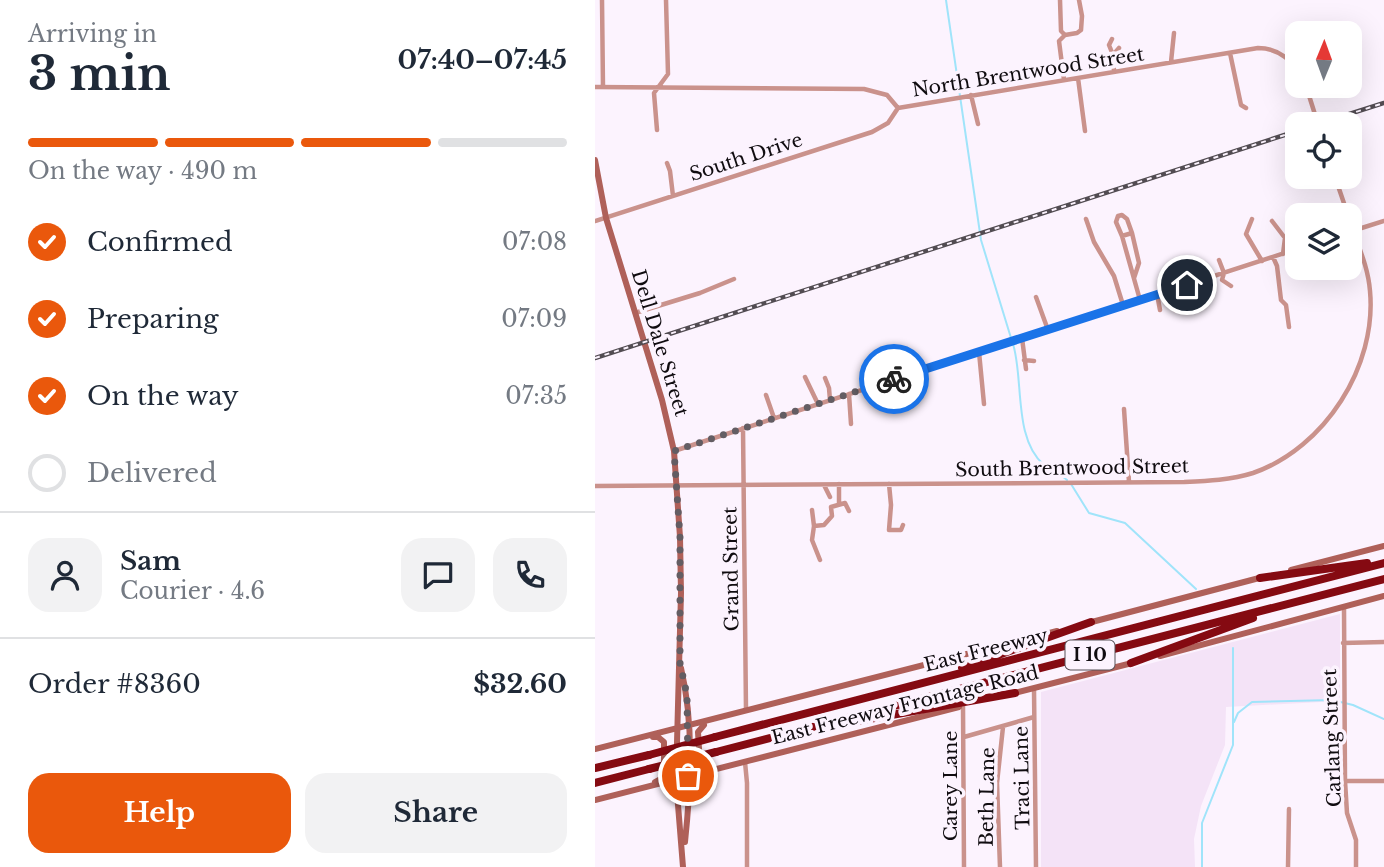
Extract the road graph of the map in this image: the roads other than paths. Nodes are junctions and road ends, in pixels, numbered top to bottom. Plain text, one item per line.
1 (602, 0) edge
2 (666, 0) edge
3 (1060, 0) edge
4 (1080, 0) edge
5 (1174, 33) dead end
6 (1065, 35) junction
7 (1111, 39) dead end
8 (1119, 48) dead end
9 (1230, 53) junction
10 (1113, 55) junction
11 (1285, 56) edge
12 (1171, 62) junction
13 (1114, 72) junction
14 (1078, 78) junction
15 (1064, 80) junction
16 (595, 87) edge
17 (659, 87) junction
18 (603, 88) junction
19 (971, 95) junction
20 (898, 108) junction
21 (1246, 108) dead end
22 (978, 124) dead end
23 (657, 130) dead end
24 (1086, 131) dead end
25 (595, 160) edge
26 (667, 163) dead end
27 (673, 196) junction
28 (606, 218) junction
29 (1086, 219) dead end
30 (1252, 219) dead end
31 (595, 221) edge
32 (1384, 221) edge
33 (1272, 222) dead end
34 (1362, 228) edge
35 (1132, 233) junction
36 (1122, 236) junction
37 (1283, 254) joint
38 (1362, 255) edge
39 (1273, 257) junction
40 (1219, 260) dead end
41 (1262, 261) junction
42 (1196, 262) dead end
43 (1224, 272) junction
44 (1133, 278) junction
45 (734, 279) dead end
46 (1204, 279) junction
47 (1231, 286) dead end
48 (1169, 290) junction
49 (1157, 294) junction
50 (1036, 298) dead end
51 (1140, 300) junction
52 (1122, 305) junction
53 (1160, 310) dead end
54 (1175, 310) dead end
55 (635, 313) junction
56 (1289, 327) dead end
57 (1048, 330) junction
58 (1022, 338) junction
59 (979, 352) junction
60 (1024, 360) junction
61 (1034, 361) dead end
62 (1025, 369) dead end
63 (805, 377) dead end
64 (825, 378) dead end
65 (849, 394) junction
66 (766, 395) dead end
67 (830, 400) junction
68 (818, 404) junction
69 (984, 404) dead end
70 (1124, 409) dead end
71 (774, 418) junction
72 (851, 424) dead end
73 (743, 428) junction
74 (674, 451) junction
75 (1129, 482) junction
76 (839, 484) junction
77 (889, 484) junction
78 (744, 485) junction
79 (824, 485) junction
80 (595, 486) edge
81 (676, 486) junction
82 (830, 497) dead end
83 (839, 503) junction
84 (812, 510) dead end
85 (849, 511) dead end
86 (903, 525) dead end
87 (814, 526) junction
88 (1384, 546) edge
89 (820, 560) dead end
90 (1384, 563) edge
91 (1260, 578) junction
92 (1384, 579) edge
93 (1384, 596) edge
94 (1297, 602) junction
95 (1344, 606) junction
96 (1091, 622) junction
97 (1343, 642) junction
98 (1384, 642) edge
99 (680, 663) junction
100 (1131, 663) junction
101 (946, 677) junction
102 (1034, 689) junction
103 (1015, 693) junction
104 (963, 705) junction
105 (746, 711) junction
106 (736, 714) junction
107 (1034, 717) junction
108 (688, 727) junction
109 (1003, 727) junction
110 (676, 730) junction
111 (797, 731) junction
112 (646, 737) junction
113 (964, 737) junction
114 (595, 749) edge
115 (745, 762) junction
116 (595, 766) edge
117 (708, 771) junction
118 (688, 776) junction
119 (676, 780) junction
120 (1345, 780) junction
121 (1384, 781) edge
122 (595, 783) edge
123 (630, 791) junction
124 (595, 800) edge
125 (1289, 809) dead end
126 (683, 858) junction
127 (684, 867) edge
128 (747, 867) edge
129 (964, 867) edge
130 (1000, 867) edge
131 (1036, 867) edge
132 (1288, 867) edge
133 (1356, 867) edge

1 - 18 street
2 - 17 street
3 - 6 street
4 - 6 street
5 - 12 street
6 - 15 street
7 - 10 street
8 - 10 street
9 - 11 street, North Brentwood Street
9 - 12 street, North Brentwood Street
9 - 21 street
10 - 13 street
12 - 13 street, North Brentwood Street
13 - 14 street, North Brentwood Street
14 - 15 street, North Brentwood Street
14 - 24 street
15 - 19 street, North Brentwood Street
16 - 18 street, North Brentwood Street
17 - 18 street, North Brentwood Street
17 - 20 street, North Brentwood Street
17 - 23 street
19 - 20 street, North Brentwood Street
19 - 22 street
20 - 27 street, South Drive
25 - 28 main road, Dell Dale Street
26 - 27 street
27 - 28 street, South Drive
28 - 31 street, South Drive
28 - 55 main road, Dell Dale Street
29 - 52 street
30 - 41 street
32 - 34 street
33 - 37 street
35 - 36 street
35 - 36 street
35 - 44 street
36 - 44 street
37 - 39 street
38 - 75 street, South Brentwood Street
39 - 41 street
39 - 56 street
40 - 43 street
41 - 43 street
42 - 46 street
43 - 46 street
43 - 47 street
44 - 51 street
45 - 55 street
46 - 48 street
48 - 49 street
48 - 54 street
49 - 51 street
49 - 53 street
50 - 57 street
51 - 52 street
52 - 57 street
55 - 74 main road, Dell Dale Street
57 - 58 street
58 - 59 street
58 - 60 street
59 - 65 street
59 - 69 street
60 - 61 street
60 - 62 street
63 - 68 street
64 - 67 street
65 - 67 street
65 - 72 street
66 - 71 street
67 - 68 street
68 - 71 street
70 - 75 street
71 - 73 street
73 - 74 street
73 - 78 street, Grand Street
74 - 81 main road, Dell Dale Street
75 - 77 street, South Brentwood Street
76 - 77 street, South Brentwood Street
76 - 79 street, South Brentwood Street
76 - 83 street
77 - 86 street
78 - 79 street, South Brentwood Street
78 - 81 street, South Brentwood Street
78 - 105 street, Grand Street
79 - 82 street
80 - 81 street, South Brentwood Street
81 - 99 main road, Dell Dale Street
83 - 85 street
83 - 87 street
84 - 87 street
87 - 89 street
88 - 91 main road, East Freeway Frontage Road
90 - 91 highway
90 - 101 highway, East Freeway / I 10
91 - 96 main road, East Freeway Frontage Road
92 - 94 highway, East Freeway / I 10
93 - 95 main road, East Freeway Frontage Road
94 - 100 highway
94 - 111 highway, East Freeway / I 10
95 - 97 street, Carlang Street
95 - 100 main road, East Freeway Frontage Road
96 - 101 highway
96 - 105 main road, East Freeway Frontage Road
97 - 98 street
97 - 120 street, Carlang Street
99 - 108 main road, Dell Dale Street
99 - 110 main road, Dell Dale Street
100 - 102 main road, East Freeway Frontage Road
101 - 116 highway, East Freeway / I 10, bridge
102 - 103 main road, East Freeway Frontage Road
102 - 107 street, Traci Lane
103 - 104 main road, East Freeway Frontage Road
103 - 111 highway
104 - 113 street, Carey Lane
104 - 115 main road, East Freeway Frontage Road
105 - 106 main road, East Freeway Frontage Road
106 - 108 main road, East Freeway Frontage Road
106 - 117 main road
107 - 109 street
107 - 131 street, Traci Lane
108 - 110 main road, East Freeway Frontage Road
108 - 118 main road, Dell Dale Street
109 - 113 street
109 - 130 street, Beth Lane
110 - 112 main road, East Freeway Frontage Road
110 - 119 main road, Dell Dale Street
111 - 122 highway, East Freeway / I 10, bridge
112 - 114 main road, East Freeway Frontage Road
112 - 123 main road
113 - 129 street, Carey Lane
115 - 117 main road, East Freeway Frontage Road
115 - 128 street
117 - 118 main road, East Freeway Frontage Road
118 - 119 main road, East Freeway Frontage Road
118 - 126 main road, Dell Dale Street
119 - 123 main road, East Freeway Frontage Road
119 - 126 main road, Dell Dale Street
120 - 121 street
120 - 133 street, Carlang Street
123 - 124 main road, East Freeway Frontage Road
125 - 132 street
126 - 127 main road, Dell Dale Street

